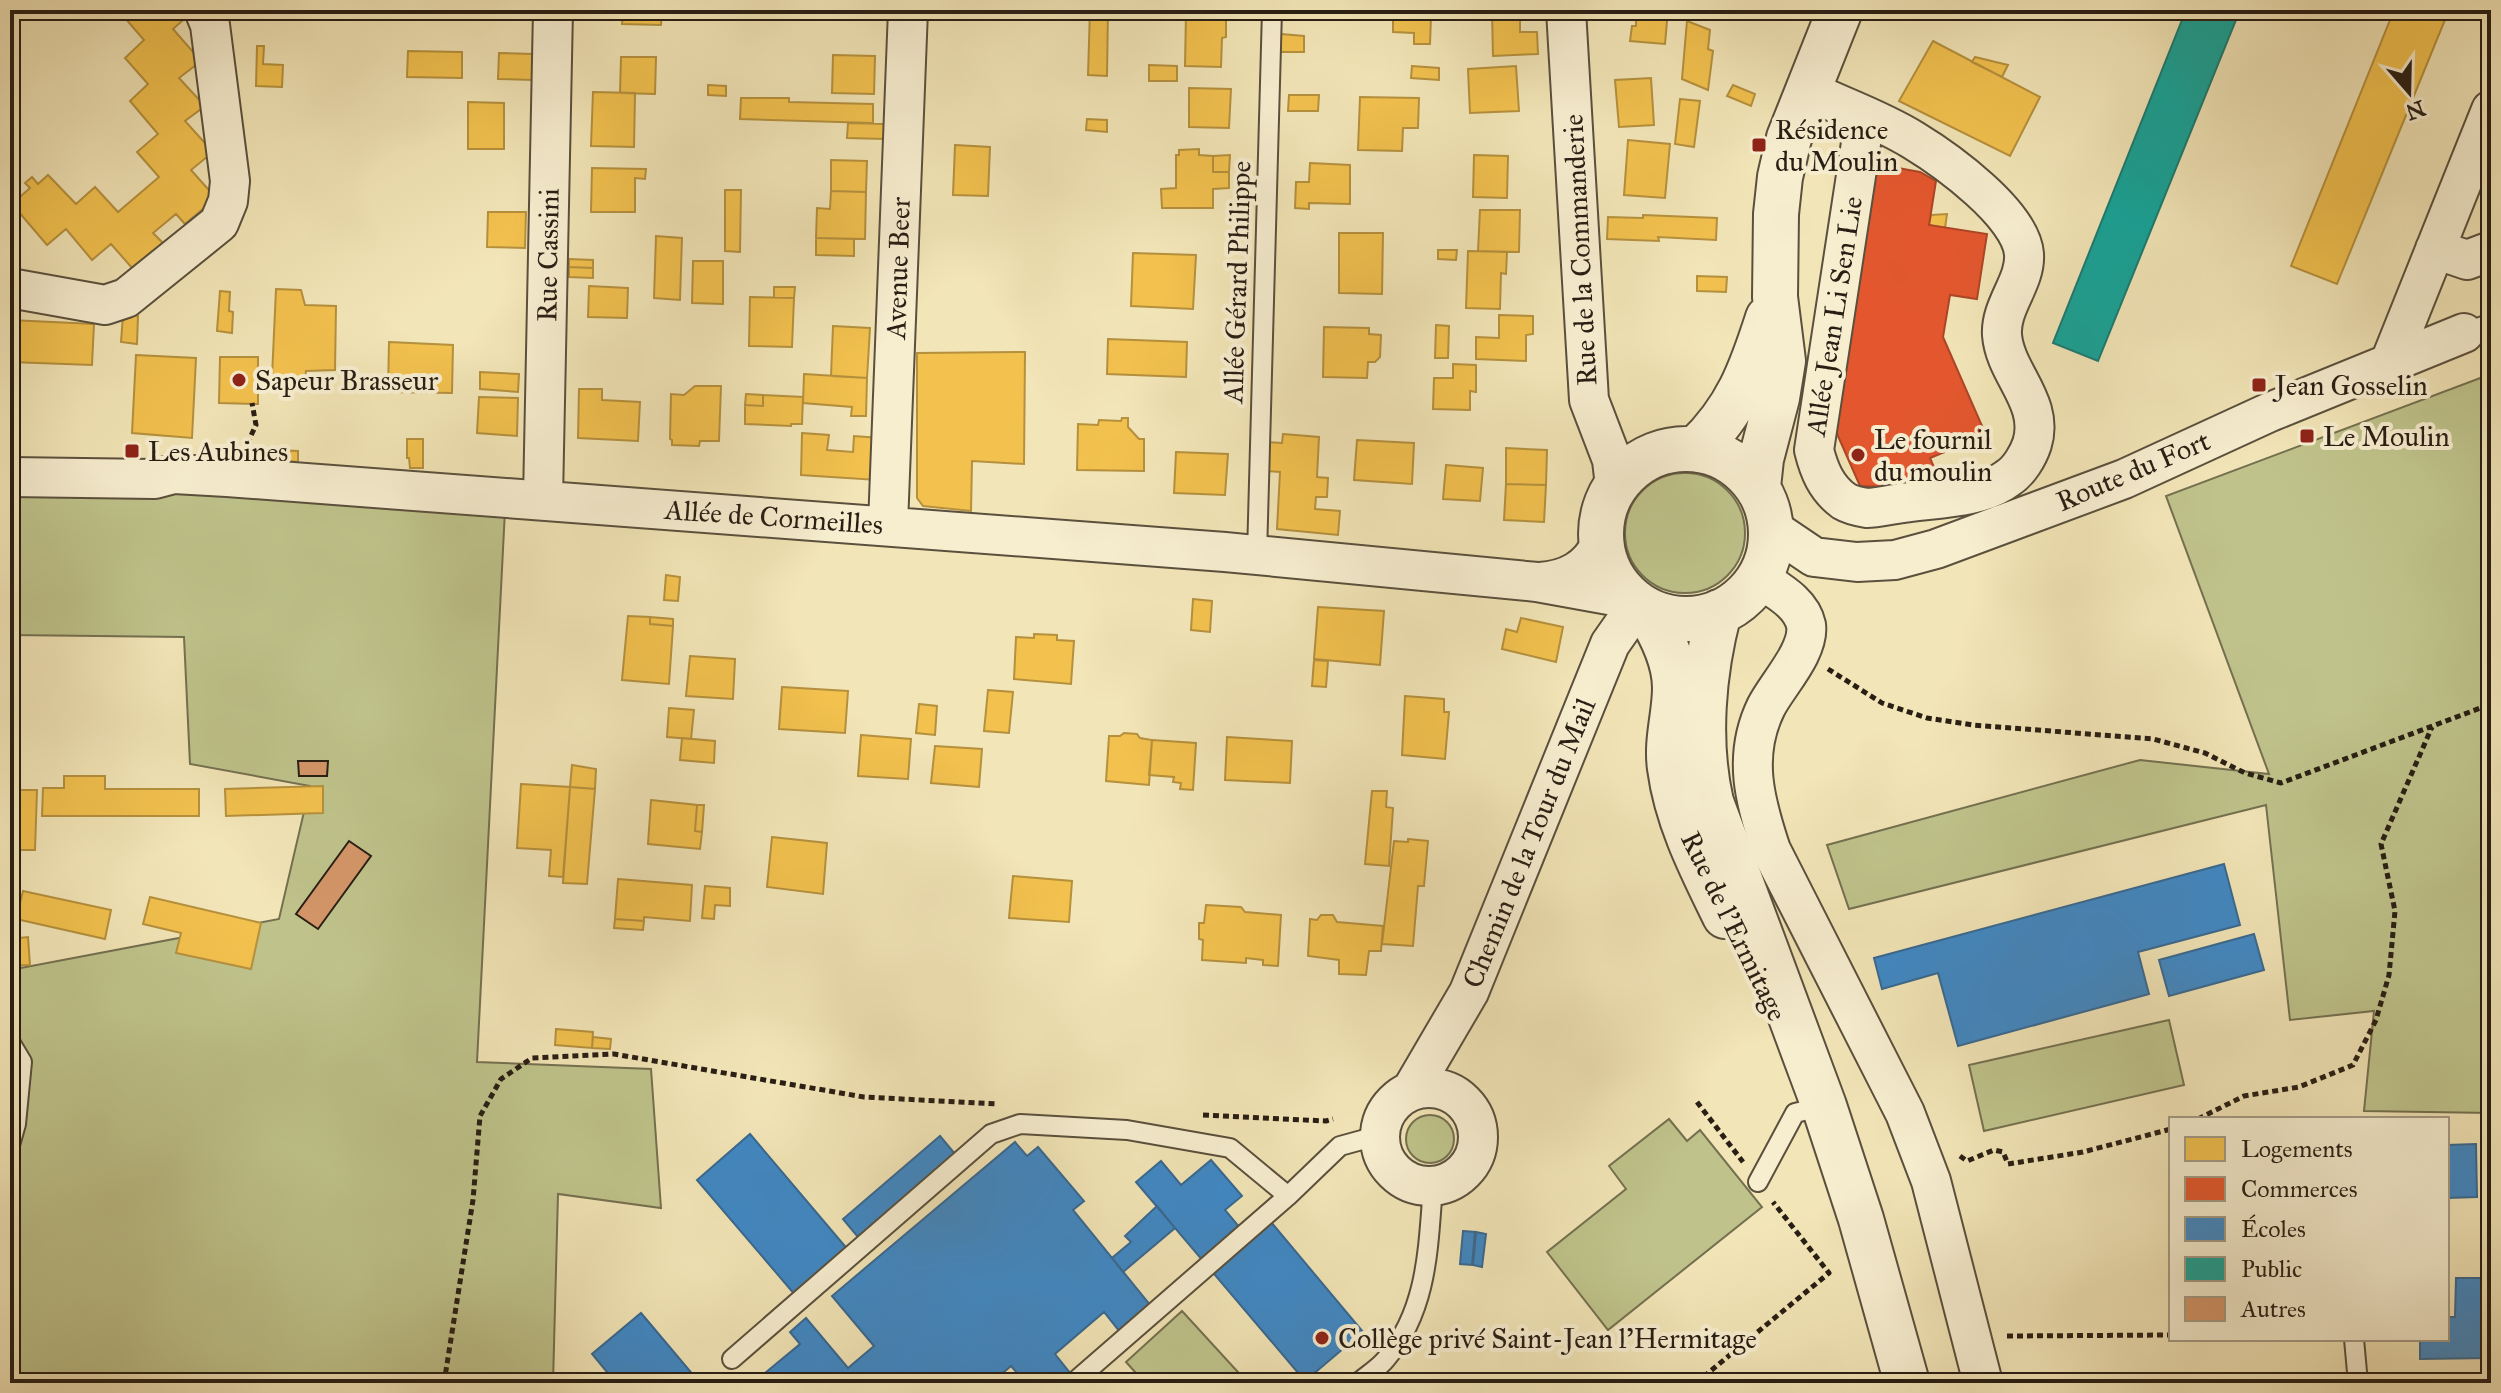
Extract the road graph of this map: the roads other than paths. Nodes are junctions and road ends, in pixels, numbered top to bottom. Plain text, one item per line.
1 (204, 10) edge
2 (553, 10) edge
3 (908, 10) edge
4 (1272, 10) edge
5 (1566, 10) edge
6 (1840, 10) edge
7 (1809, 91) junction
8 (2491, 110) edge
9 (1865, 117) junction
10 (2435, 249) junction
11 (2491, 251) edge
12 (10, 288) edge
13 (1775, 297) junction
14 (2477, 328) edge
15 (2390, 362) junction
16 (1696, 449) junction
17 (10, 477) edge
18 (1615, 486) junction
19 (1758, 487) junction
20 (543, 499) junction
21 (888, 525) junction
22 (1771, 528) junction
23 (1601, 544) junction
24 (1257, 555) junction
25 (1759, 578) junction
26 (1537, 582) junction
27 (1638, 604) junction
28 (1719, 612) junction
29 (1443, 1039) junction
30 (10, 1042) edge
31 (1411, 1091) junction
32 (1458, 1098) junction
33 (1822, 1102) junction
34 (1380, 1135) junction
35 (10, 1145) edge
36 (1758, 1182) dead end
37 (1433, 1186) junction
38 (1288, 1196) junction
39 (2354, 1341) edge
40 (732, 1359) dead end
41 (1073, 1383) edge
42 (1358, 1383) edge
43 (1907, 1383) edge
44 (1983, 1383) edge
45 (2358, 1383) edge

1 - 12 street
2 - 20 street, Rue Cassini
3 - 21 street, Avenue Beer
4 - 24 lane, Allée Gérard Philippe
5 - 18 street, Rue de la Commanderie
6 - 7 street
7 - 9 street, Allée Jean Li Sen Lie
7 - 13 street
8 - 10 street
9 - 9 street, Allée Jean Li Sen Lie
10 - 11 street
10 - 15 street
13 - 16 street
13 - 19 street
14 - 15 street, Route du Fort
15 - 22 street, Route du Fort
16 - 18 street
16 - 19 street
17 - 20 street, Allée de Cormeilles
18 - 23 street
19 - 22 street
20 - 21 street, Allée de Cormeilles
21 - 24 street, Allée de Cormeilles
22 - 25 street
23 - 26 street, Allée de Cormeilles
23 - 27 street
24 - 26 street, Allée de Cormeilles
25 - 28 street
25 - 44 street
26 - 27 street, Allée de Cormeilles
27 - 28 street
27 - 29 street, Chemin de la Tour du Mail
27 - 33 street, Rue de l'Ermitage
28 - 33 street, Rue de l'Ermitage
29 - 31 street, Chemin de la Tour du Mail
29 - 32 street
30 - 35 lane
31 - 32 street
31 - 34 street
32 - 37 street
33 - 36 lane
33 - 43 street, Rue de l'Ermitage
34 - 37 street
34 - 38 lane
37 - 42 lane
38 - 40 lane
38 - 41 lane
39 - 45 lane

